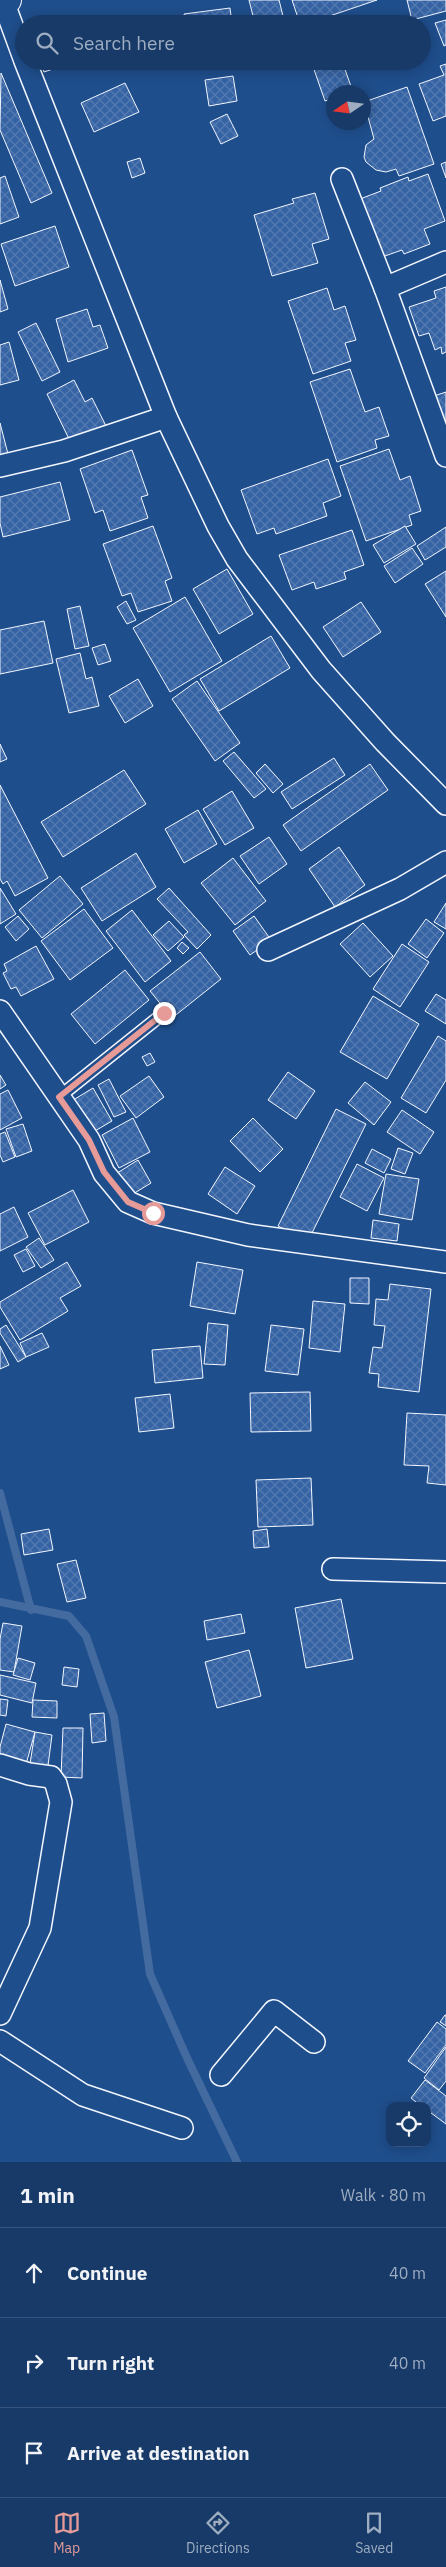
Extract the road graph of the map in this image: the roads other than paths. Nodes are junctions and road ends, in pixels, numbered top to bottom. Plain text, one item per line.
1 (3, 1) edge
2 (15, 35) edge
3 (28, 70) edge
4 (342, 179) dead end
5 (446, 262) edge
6 (385, 288) junction
7 (166, 417) junction
8 (446, 456) edge
9 (0, 466) edge
10 (446, 804) edge
11 (446, 862) edge
12 (268, 950) dead end
13 (0, 1011) edge
14 (164, 1013) dead end
15 (59, 1097) junction
16 (446, 1262) edge
17 (334, 1569) dead end
18 (446, 1572) edge
19 (0, 1765) edge
20 (0, 2014) edge
21 (0, 2041) edge
22 (314, 2042) dead end
23 (221, 2075) dead end
24 (182, 2128) dead end

1 - 2 street
3 - 7 street
4 - 6 street
5 - 6 street
6 - 8 street
7 - 9 street
7 - 10 street
11 - 12 street
13 - 15 street
14 - 15 lane
15 - 16 street
17 - 18 street
19 - 20 street
21 - 24 street
22 - 23 street

